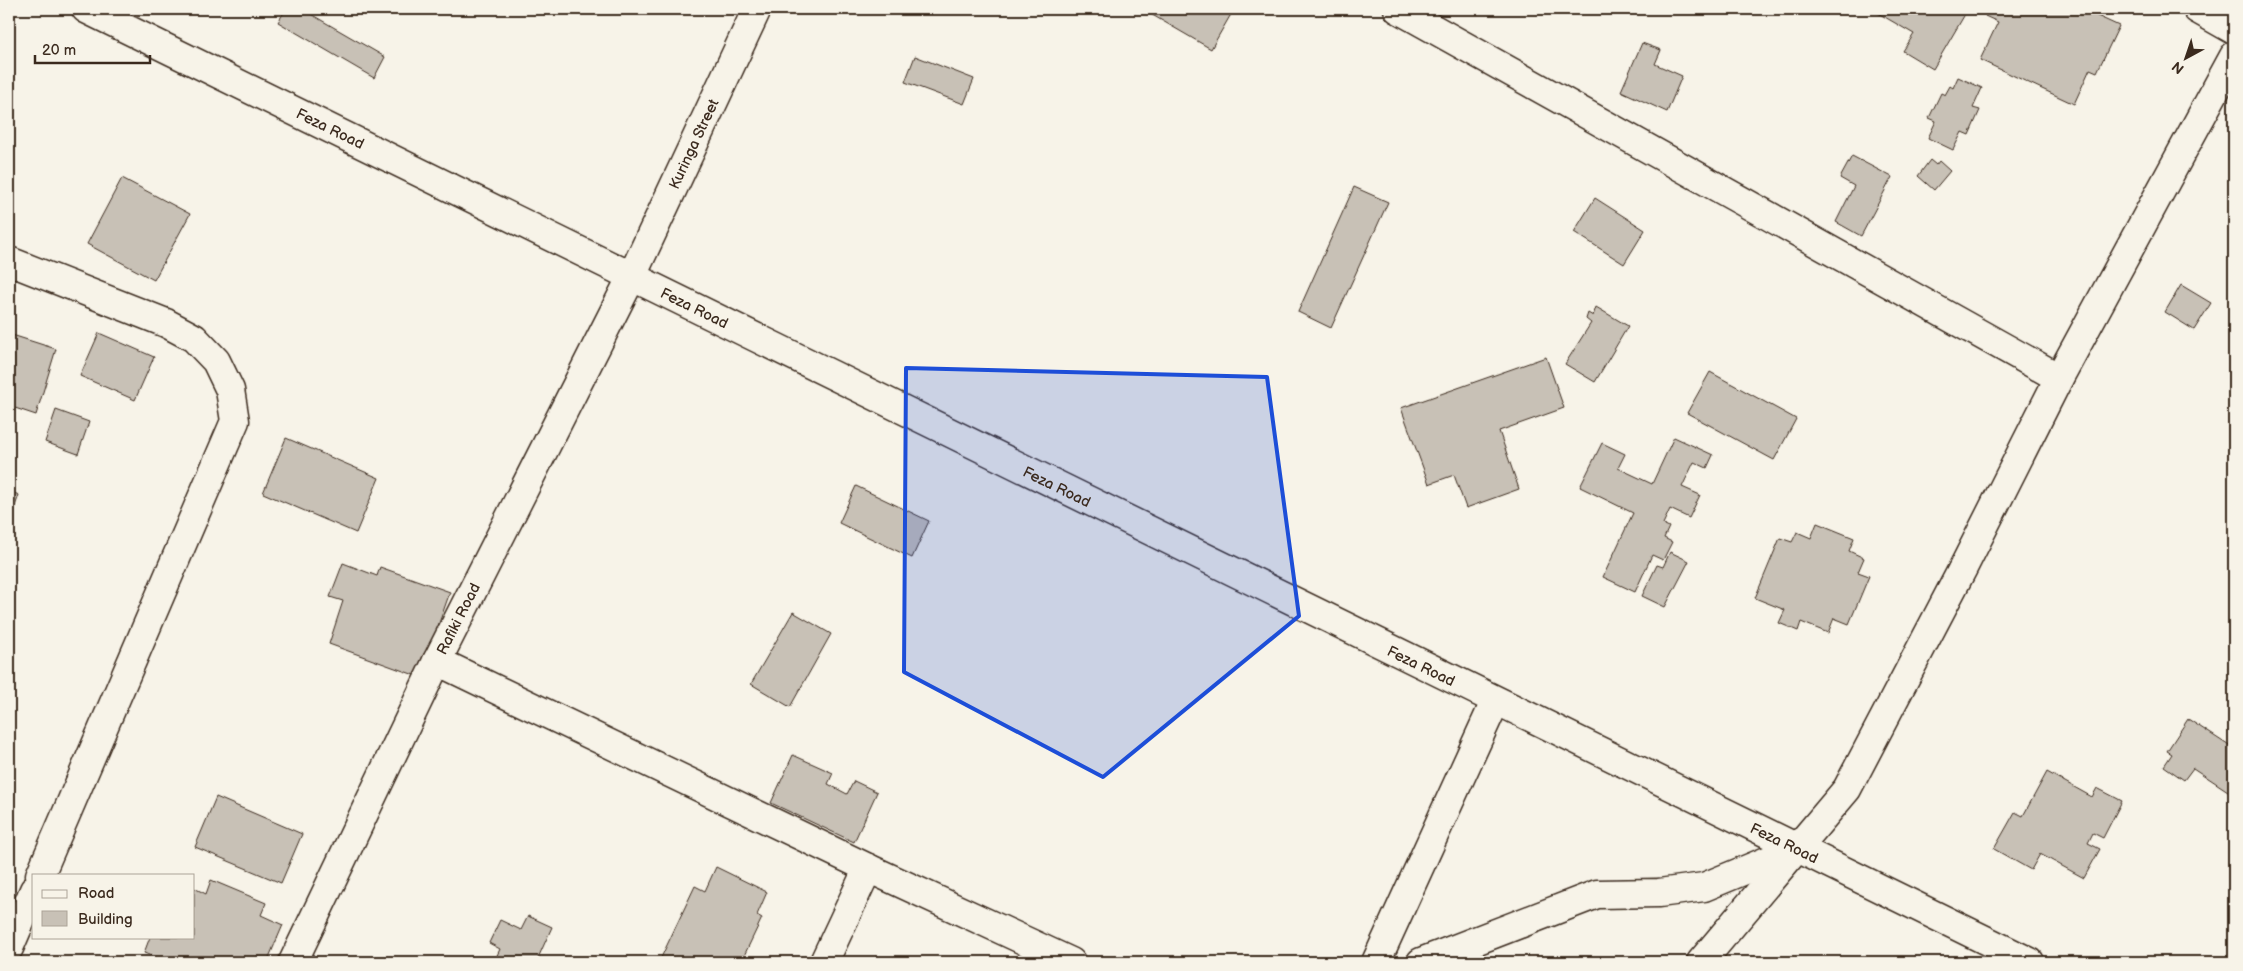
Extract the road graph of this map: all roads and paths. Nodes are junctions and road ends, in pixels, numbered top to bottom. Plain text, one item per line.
1 (87, 9) edge
2 (757, 9) edge
3 (1398, 9) edge
4 (2197, 9) edge
5 (2234, 30) edge
6 (2234, 56) edge
7 (9, 261) edge
8 (631, 278) junction
9 (2059, 378) junction
10 (437, 661) junction
11 (1495, 702) junction
12 (1796, 850) junction
13 (868, 868) junction
14 (40, 874) edge
15 (32, 895) edge
16 (9, 948) edge
17 (293, 962) edge
18 (824, 962) edge
19 (1071, 962) edge
20 (1376, 962) edge
21 (1421, 962) edge
22 (1701, 962) edge
23 (2030, 962) edge

1 - 8 street, Feza Road
2 - 8 street, Kuringa Street
3 - 9 street
4 - 5 street
6 - 9 street
7 - 14 street
8 - 10 street, Rafiki Road
8 - 11 street, Feza Road
9 - 12 street
10 - 13 street
10 - 17 street, Rafiki Road
11 - 12 street, Feza Road
11 - 20 street
12 - 21 street
12 - 22 street
12 - 23 street, Feza Road
13 - 18 street
13 - 19 street
15 - 16 street

